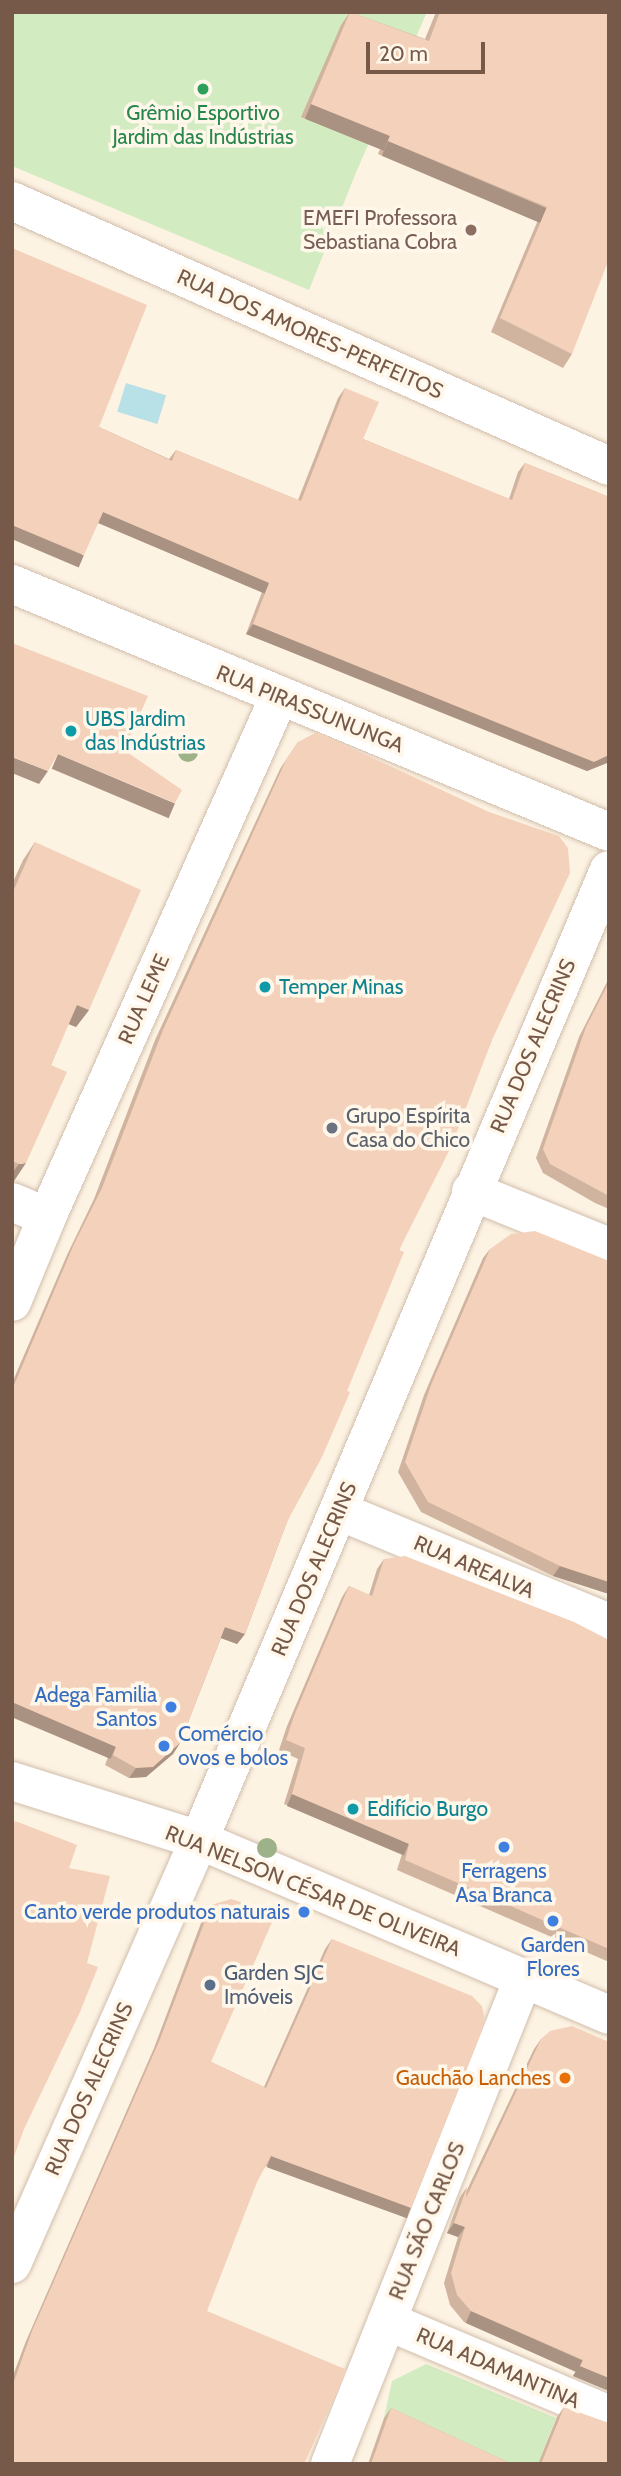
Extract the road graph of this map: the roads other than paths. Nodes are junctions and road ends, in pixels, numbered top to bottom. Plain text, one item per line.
1 (12, 201) edge
2 (609, 466) edge
3 (12, 584) edge
4 (279, 697) junction
5 (609, 832) edge
6 (609, 870) edge
7 (471, 1191) junction
8 (12, 1202) edge
9 (47, 1217) junction
10 (609, 1247) edge
11 (12, 1302) edge
12 (339, 1511) junction
13 (609, 1623) edge
14 (12, 1781) edge
15 (199, 1840) junction
16 (523, 1979) junction
17 (609, 2015) edge
18 (12, 2264) edge
19 (387, 2320) junction
20 (609, 2414) edge
21 (330, 2464) edge

1 - 2 street, RUA DOS AMORES-PERFEITOS
3 - 4 street, RUA PIRASSUNUNGA
4 - 5 street, RUA PIRASSUNUNGA
4 - 9 street, RUA LEME
6 - 7 street, RUA DOS ALECRINS
7 - 10 street
7 - 12 street, RUA DOS ALECRINS
8 - 9 street
9 - 11 street, RUA LEME
12 - 13 street, RUA AREALVA
12 - 15 street, RUA DOS ALECRINS
14 - 15 street, RUA NELSON CÉSAR DE OLIVEIRA
15 - 16 street, RUA NELSON CÉSAR DE OLIVEIRA
15 - 18 street, RUA DOS ALECRINS
16 - 17 street, RUA NELSON CÉSAR DE OLIVEIRA
16 - 19 street, RUA SÃO CARLOS
19 - 20 street, RUA ADAMANTINA
19 - 21 street, RUA SÃO CARLOS

